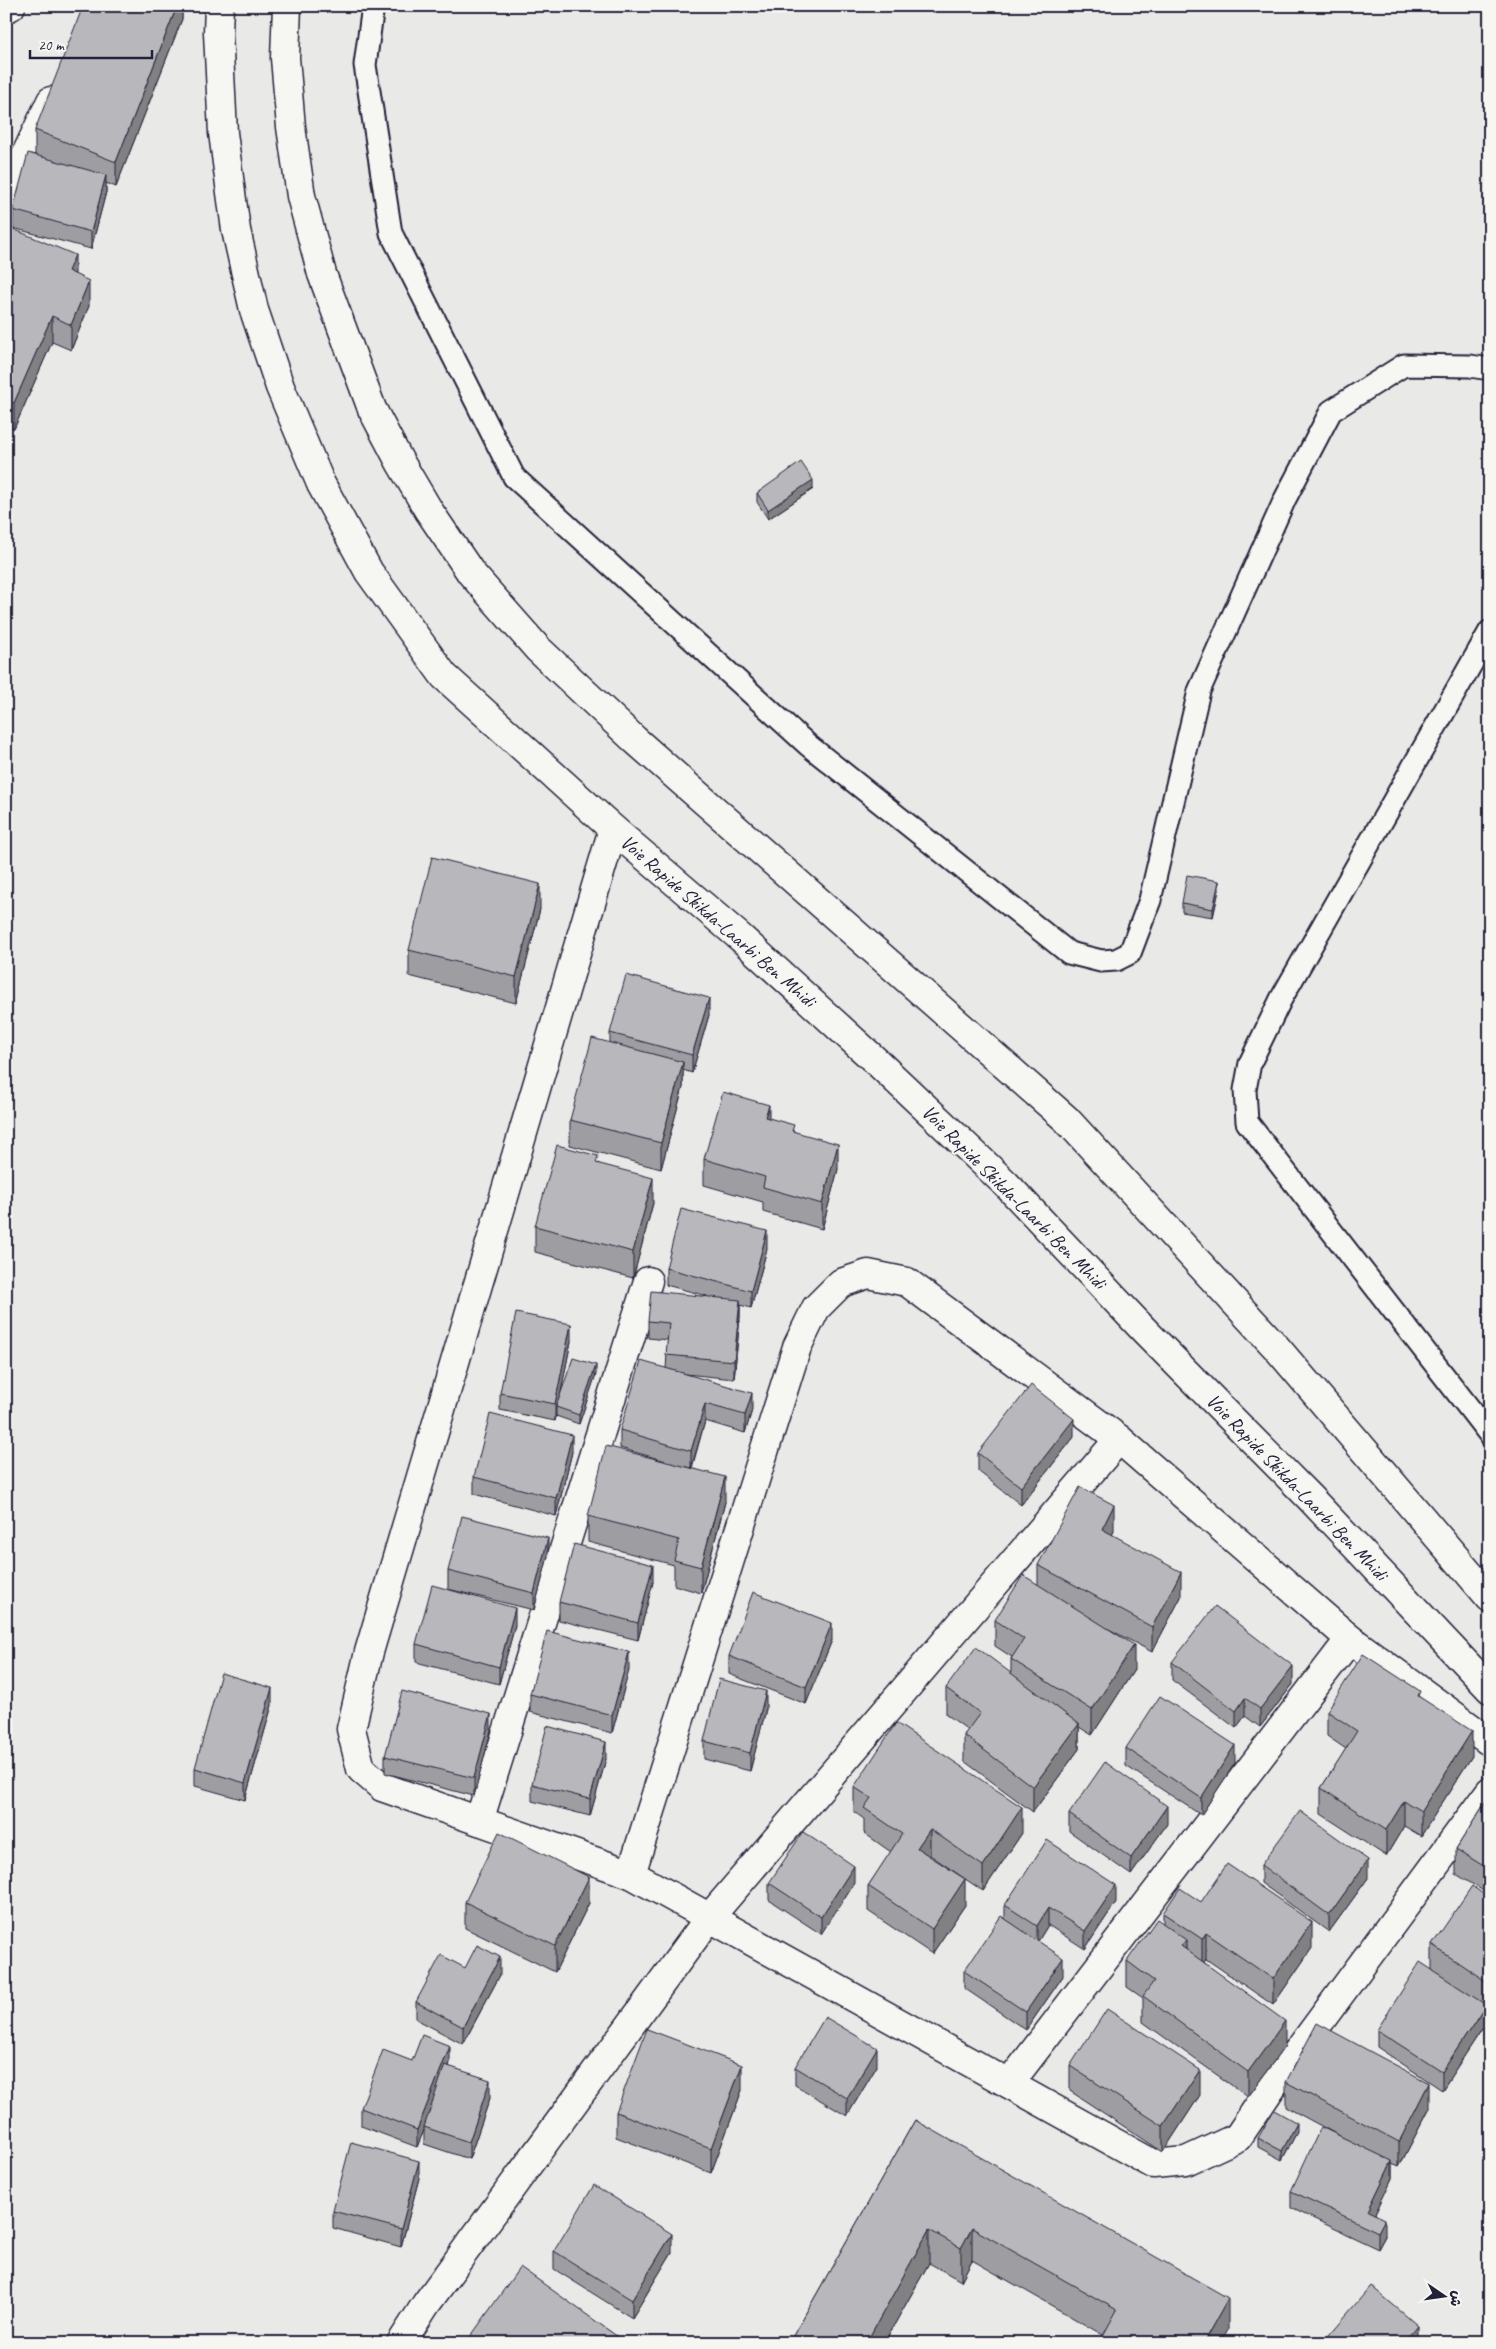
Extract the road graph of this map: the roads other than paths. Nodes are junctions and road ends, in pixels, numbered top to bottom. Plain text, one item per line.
1 (11, 6) edge
2 (219, 6) edge
3 (287, 6) edge
4 (373, 6) edge
5 (6, 8) edge
6 (61, 79) edge
7 (6, 197) edge
8 (1490, 369) edge
9 (1490, 631) edge
10 (613, 829) junction
11 (648, 1281) dead end
12 (1490, 1436) edge
13 (1119, 1439) junction
14 (1490, 1598) edge
15 (1350, 1639) junction
16 (1490, 1690) edge
17 (1490, 1742) edge
18 (1490, 1791) edge
19 (480, 1821) junction
20 (631, 1874) junction
21 (709, 1918) junction
22 (1009, 2084) junction
23 (401, 2343) edge

1 - 5 main road
2 - 10 main road, Voie Rapide Skikda-Laarbi Ben Mhidi
3 - 14 main road
4 - 8 lane
6 - 7 main road
9 - 12 lane
10 - 16 main road, Voie Rapide Skikda-Laarbi Ben Mhidi
10 - 19 main road
11 - 19 main road
13 - 15 main road
13 - 20 main road
13 - 21 main road
15 - 17 main road
15 - 22 main road
18 - 22 main road
19 - 20 main road
20 - 21 main road
21 - 22 main road
21 - 23 main road

